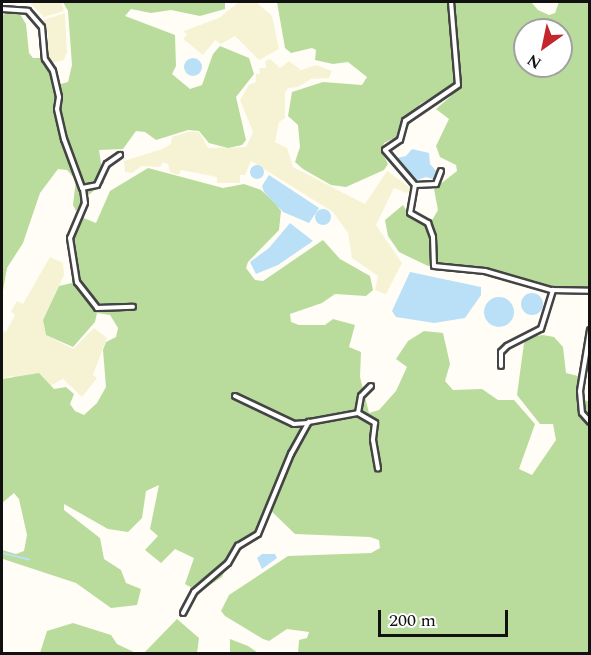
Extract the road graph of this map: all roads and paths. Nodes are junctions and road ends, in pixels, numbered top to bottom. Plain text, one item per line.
1 (452, 2) edge
2 (2, 9) edge
3 (120, 155) dead end
4 (441, 171) dead end
5 (415, 185) junction
6 (82, 188) junction
7 (554, 290) junction
8 (590, 291) edge
9 (133, 307) dead end
10 (590, 330) edge
11 (501, 366) dead end
12 (371, 386) dead end
13 (235, 396) dead end
14 (358, 413) junction
15 (309, 422) junction
16 (590, 422) edge
17 (378, 469) dead end
18 (183, 613) dead end

1 - 5 street
2 - 6 street
3 - 6 street
4 - 5 street
5 - 7 street
6 - 9 street
7 - 8 street
7 - 11 street
10 - 16 street
12 - 14 street
13 - 15 street
14 - 15 street
14 - 17 street
15 - 18 street

